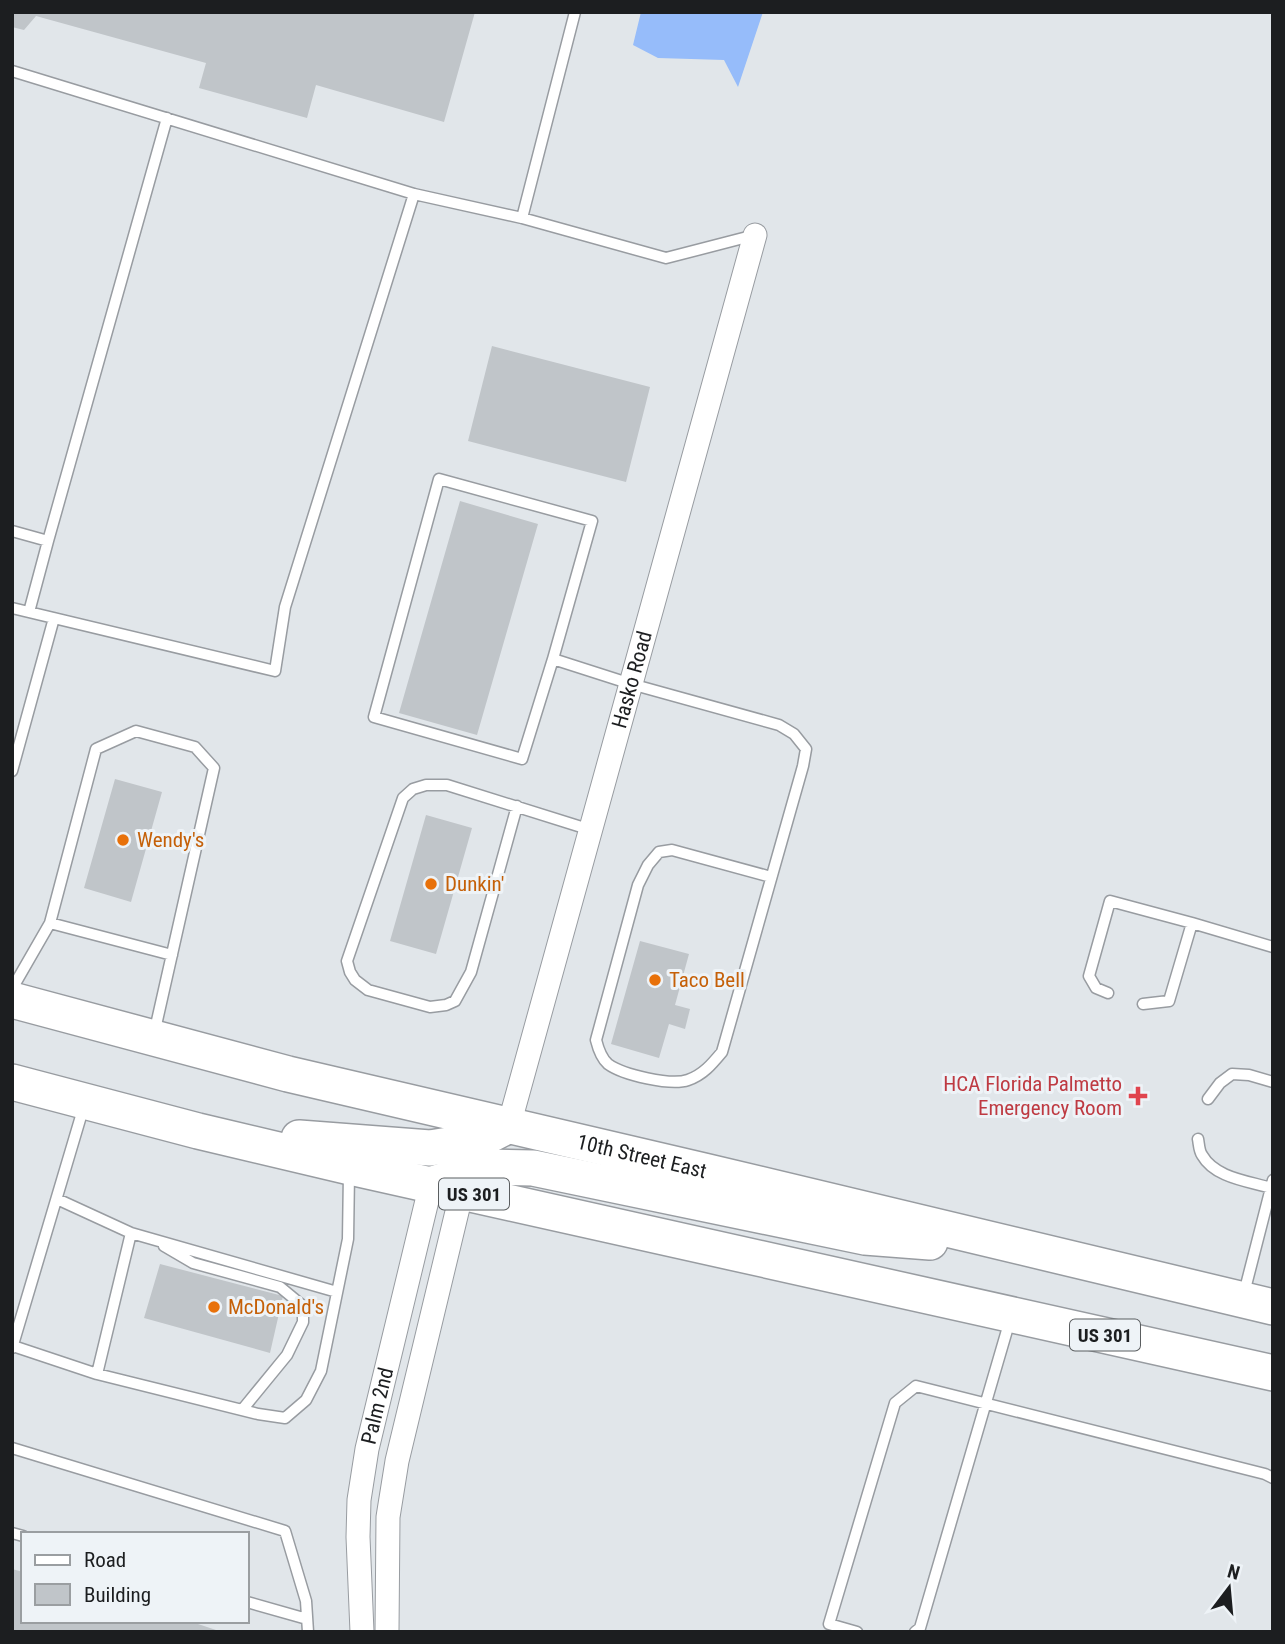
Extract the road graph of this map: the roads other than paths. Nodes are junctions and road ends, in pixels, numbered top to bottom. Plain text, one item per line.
1 (575, 12) edge
2 (12, 71) edge
3 (167, 118) junction
4 (414, 194) junction
5 (522, 218) junction
6 (755, 235) joint
7 (12, 531) edge
8 (48, 541) junction
9 (12, 608) edge
10 (29, 612) junction
11 (54, 618) junction
12 (553, 659) junction
13 (631, 684) junction
14 (12, 727) edge
15 (24, 730) junction
16 (12, 771) edge
17 (517, 806) junction
18 (591, 830) junction
19 (771, 877) junction
20 (50, 923) junction
21 (1192, 923) junction
22 (1273, 947) edge
23 (172, 955) junction
24 (12, 989) edge
25 (1108, 993) dead end
26 (12, 1000) edge
27 (1143, 1003) dead end
28 (153, 1039) junction
29 (12, 1082) edge
30 (1273, 1082) edge
31 (1208, 1099) dead end
32 (85, 1102) junction
33 (509, 1125) junction
34 (198, 1131) junction
35 (1198, 1139) dead end
36 (349, 1167) junction
37 (1272, 1184) edge
38 (447, 1188) junction
39 (57, 1199) junction
40 (131, 1233) junction
41 (151, 1238) junction
42 (1045, 1252) junction
43 (337, 1292) junction
44 (1257, 1303) edge
45 (1011, 1314) junction
46 (13, 1347) edge
47 (1273, 1373) edge
48 (97, 1374) junction
49 (985, 1405) junction
50 (242, 1410) junction
51 (12, 1448) edge
52 (1273, 1478) edge
53 (248, 1602) edge
54 (307, 1619) junction
55 (308, 1632) edge
56 (362, 1632) edge
57 (387, 1632) edge
58 (857, 1632) edge
59 (915, 1632) edge

1 - 5 lane
2 - 3 lane
3 - 4 lane
3 - 8 lane
4 - 5 lane
4 - 11 lane
5 - 6 lane
6 - 13 street, Hasko Road
7 - 8 lane
8 - 10 lane
9 - 10 lane
10 - 11 lane
11 - 15 lane
12 - 12 lane
12 - 13 lane
13 - 18 street, Hasko Road
13 - 19 lane
14 - 15 lane
15 - 16 lane
17 - 17 lane
17 - 18 lane
18 - 33 street, Hasko Road
19 - 19 lane
20 - 23 lane
20 - 23 lane
20 - 24 lane
21 - 22 lane
21 - 25 lane
21 - 27 lane
23 - 28 lane
26 - 28 main road, 10th Street East
28 - 33 main road, 10th Street East
29 - 32 main road, US 301
30 - 31 lane
32 - 34 main road, US 301
32 - 39 lane
33 - 34 main road
33 - 42 main road, 10th Street East
34 - 36 main road, US 301
35 - 37 lane
36 - 38 main road, US 301
36 - 43 lane
37 - 44 lane
38 - 42 main road
38 - 45 main road, US 301
38 - 56 street, Palm 2nd
38 - 57 street, Palm 2nd
39 - 40 lane
39 - 46 lane
40 - 41 lane
40 - 48 lane
41 - 43 lane
41 - 50 lane
42 - 44 main road, 10th Street East
43 - 50 lane
45 - 47 main road, US 301
45 - 49 lane
46 - 48 lane
48 - 50 lane
49 - 52 lane
49 - 58 lane
49 - 59 lane
51 - 54 lane
53 - 54 lane
54 - 55 lane

